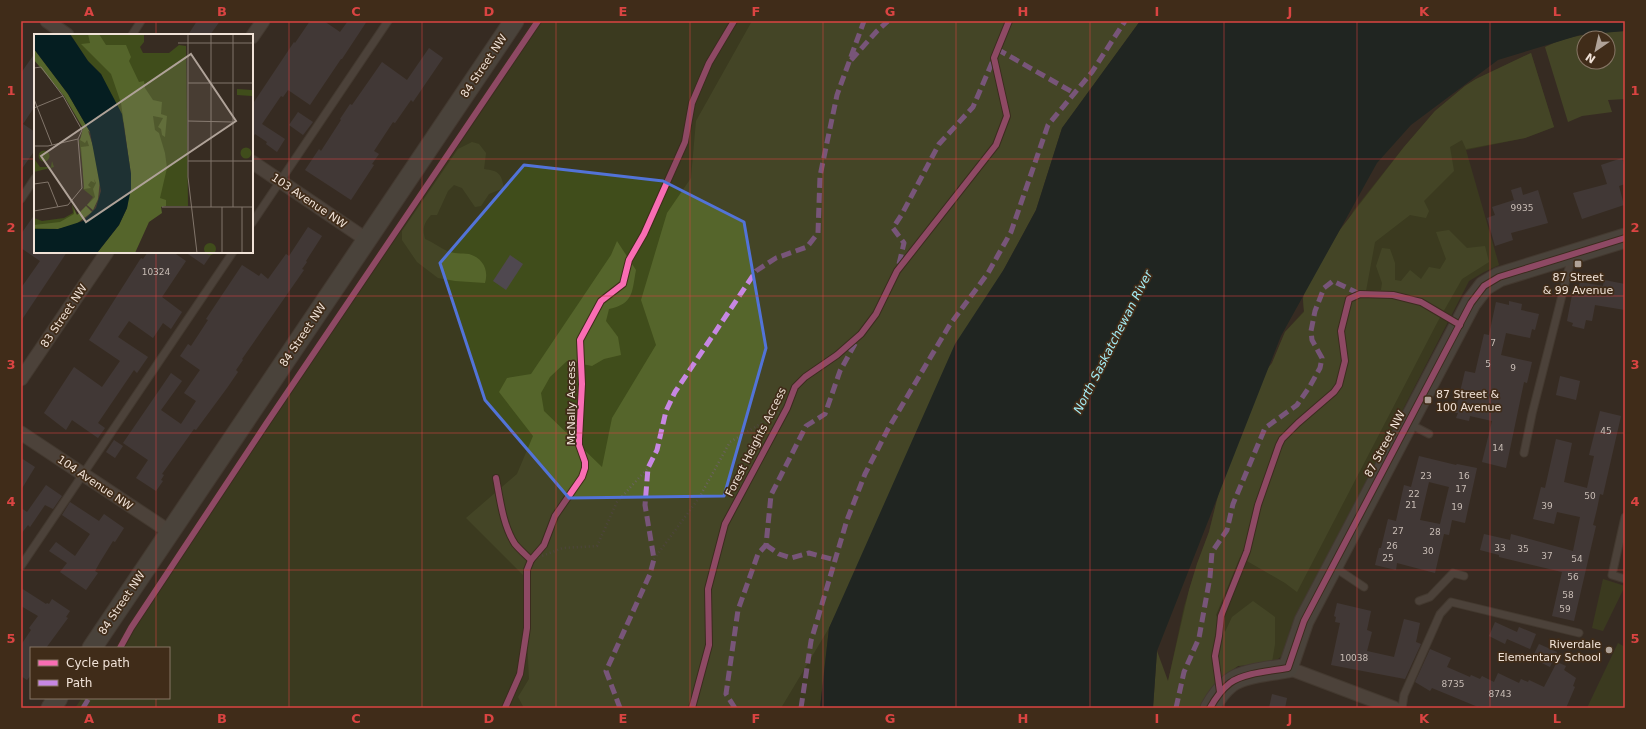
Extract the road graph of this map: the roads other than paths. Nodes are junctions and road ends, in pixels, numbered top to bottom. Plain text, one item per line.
1 (47, 21) edge
2 (141, 21) edge
3 (263, 21) edge
4 (388, 21) edge
5 (514, 21) edge
6 (66, 34) edge
7 (133, 34) edge
8 (253, 36) edge
9 (253, 163) edge
10 (34, 179) edge
11 (280, 181) junction
12 (21, 198) edge
13 (253, 222) edge
14 (1625, 238) edge
15 (367, 240) junction
16 (106, 253) edge
17 (232, 253) edge
18 (1573, 254) junction
19 (21, 379) edge
20 (1408, 423) junction
21 (21, 433) edge
22 (1429, 434) dead end
23 (1524, 453) dead end
24 (83, 474) junction
25 (1625, 517) edge
26 (170, 532) junction
27 (21, 566) edge
28 (1332, 566) junction
29 (1464, 576) dead end
30 (1625, 580) edge
31 (1364, 587) dead end
32 (1419, 600) dead end
33 (1579, 633) dead end
34 (93, 647) edge
35 (1288, 668) junction
36 (57, 699) edge
37 (51, 708) edge
38 (1210, 708) edge
39 (1394, 708) edge
40 (1402, 708) edge

1 - 6 street
2 - 7 lane
3 - 8 street
4 - 11 lane
5 - 15 main road, 84 Street NW
9 - 11 street, 103 Avenue NW
10 - 12 lane
11 - 13 lane
11 - 15 street, 103 Avenue NW
14 - 18 main road, 87 Street NW
15 - 26 main road, 84 Street NW
16 - 19 street, 83 Street NW
17 - 24 lane
18 - 20 main road, 87 Street NW
18 - 23 lane
20 - 22 lane
20 - 28 main road, 87 Street NW
21 - 24 street, 104 Avenue NW
24 - 26 street, 104 Avenue NW
24 - 27 lane
25 - 30 lane
26 - 34 main road, 84 Street NW
28 - 31 lane
28 - 35 main road, 87 Street NW
29 - 32 lane
33 - 40 lane
35 - 38 main road
35 - 39 street
36 - 37 main road

